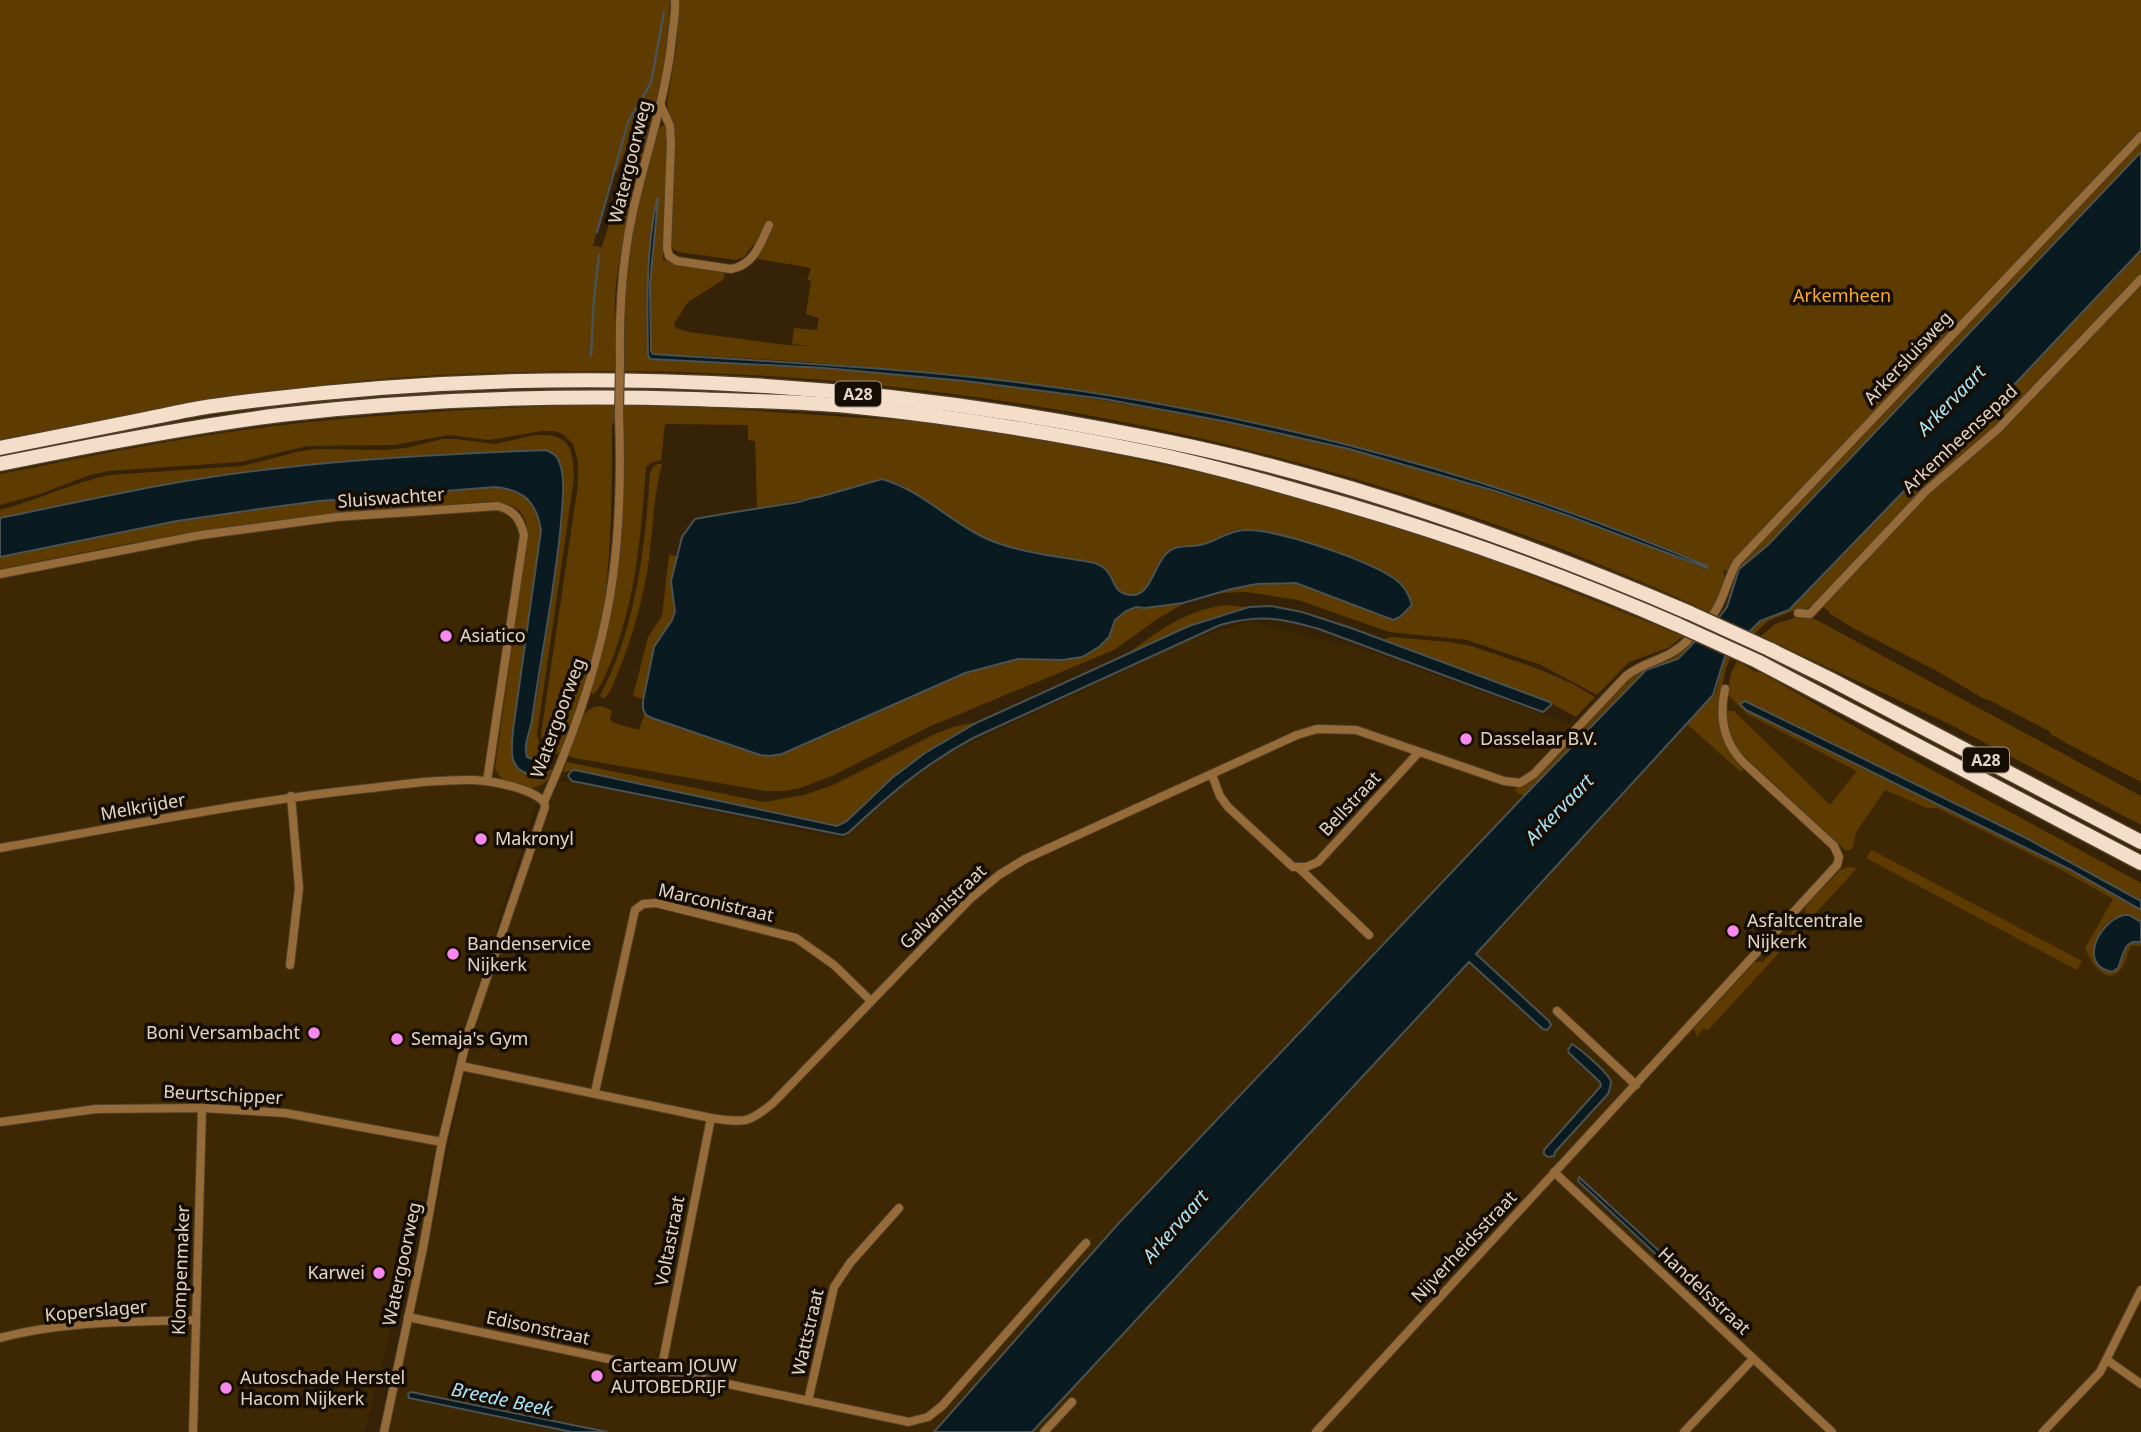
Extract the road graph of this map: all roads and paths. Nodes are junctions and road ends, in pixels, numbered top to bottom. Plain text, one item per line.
1 (675, 0) edge
2 (661, 106) junction
3 (2141, 136) edge
4 (769, 225) dead end
5 (2141, 279) edge
6 (0, 448) edge
7 (0, 464) edge
8 (0, 574) edge
9 (1714, 613) dead end
10 (1798, 613) dead end
11 (1689, 639) dead end
12 (1725, 689) dead end
13 (1419, 752) junction
14 (1212, 775) junction
15 (487, 781) junction
16 (291, 796) junction
17 (544, 802) junction
18 (2053, 816) junction
19 (2141, 842) edge
20 (0, 848) edge
21 (2141, 863) edge
22 (1298, 867) junction
23 (2141, 872) edge
24 (1369, 935) dead end
25 (290, 965) dead end
26 (870, 1001) junction
27 (1557, 1011) dead end
28 (461, 1066) junction
29 (1636, 1085) junction
30 (595, 1093) junction
31 (202, 1108) junction
32 (710, 1118) junction
33 (0, 1122) edge
34 (442, 1142) junction
35 (1554, 1172) junction
36 (900, 1208) dead end
37 (1086, 1243) dead end
38 (2141, 1290) edge
39 (408, 1317) junction
40 (195, 1320) junction
41 (0, 1338) edge
42 (1753, 1359) junction
43 (2107, 1360) junction
44 (661, 1371) junction
45 (2141, 1384) edge
46 (808, 1401) junction
47 (1072, 1402) dead end
48 (909, 1427) edge
49 (193, 1432) edge
50 (384, 1432) edge
51 (1044, 1432) edge
52 (1316, 1432) edge
53 (1684, 1432) edge
54 (1832, 1432) edge
55 (2043, 1432) edge

1 - 2 street, Watergoorweg
2 - 4 street
2 - 17 street, Watergoorweg, bridge
3 - 9 street, Arkersluisweg
5 - 10 street, Arkemheensepad
6 - 19 highway, A28, bridge
7 - 18 highway, A28, bridge
8 - 15 street, Sluiswachter
11 - 13 street, Galvanistraat
12 - 29 street, Nijverheidsstraat
13 - 14 street, Galvanistraat
13 - 22 street, Bellstraat
14 - 22 street
14 - 26 street, Galvanistraat
15 - 16 street, Melkrijder
15 - 17 street, Melkrijder
16 - 20 street, Melkrijder
16 - 25 street
17 - 28 street, Watergoorweg
18 - 21 highway, A28
18 - 23 highway, A28
22 - 24 street
26 - 30 street, Marconistraat
26 - 32 street, Galvanistraat
27 - 29 street
28 - 30 street, Galvanistraat
28 - 34 street, Watergoorweg
29 - 35 street, Nijverheidsstraat
30 - 32 street, Galvanistraat
31 - 33 street, Beurtschipper
31 - 34 street, Beurtschipper
31 - 40 street, Klompenmaker
32 - 44 street, Voltastraat
34 - 39 street, Watergoorweg
35 - 42 street, Handelsstraat
35 - 52 street, Nijverheidsstraat
36 - 46 street, Wattstraat
37 - 48 street, Edisonstraat
38 - 43 street
39 - 44 street, Edisonstraat
39 - 50 street, Watergoorweg
40 - 41 street, Koperslager
40 - 49 street, Klompenmaker
42 - 53 street
42 - 54 street, Handelsstraat
43 - 45 street
43 - 55 street
44 - 46 street, Edisonstraat
46 - 48 street, Edisonstraat
47 - 51 street

